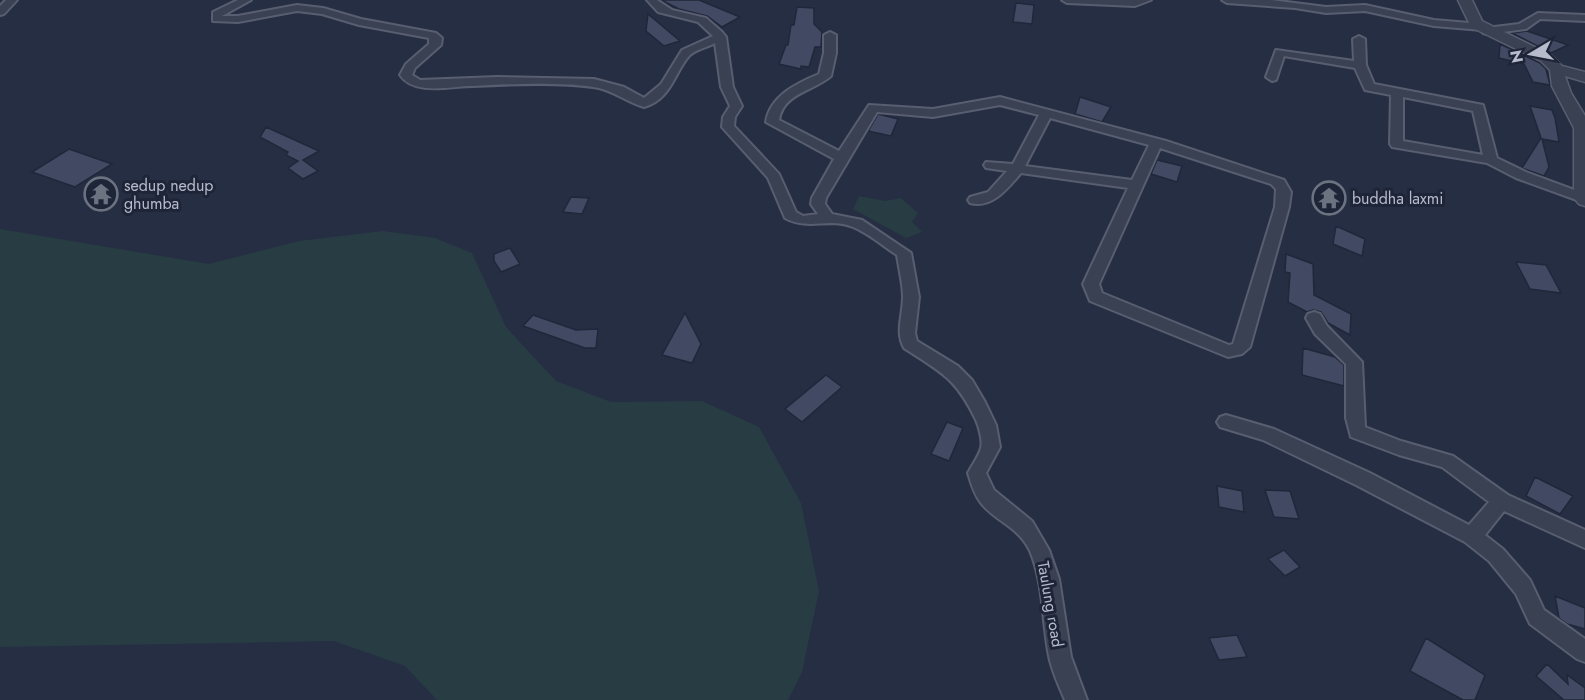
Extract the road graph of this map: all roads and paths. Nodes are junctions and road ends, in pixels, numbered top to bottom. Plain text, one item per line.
1 (12, 0) edge
2 (246, 0) edge
3 (652, 0) edge
4 (1067, 0) edge
5 (1146, 0) edge
6 (1227, 0) edge
7 (1465, 0) edge
8 (0, 12) edge
9 (1585, 18) edge
10 (1484, 29) junction
11 (830, 35) dead end
12 (720, 37) junction
13 (1359, 39) dead end
14 (1360, 65) junction
15 (1557, 69) junction
16 (1272, 77) dead end
17 (1585, 77) edge
18 (1397, 94) junction
19 (1046, 113) junction
20 (1156, 143) junction
21 (841, 158) junction
22 (1491, 160) junction
23 (991, 165) dead end
24 (1017, 169) junction
25 (1136, 185) junction
26 (1584, 199) edge
27 (975, 200) dead end
28 (827, 218) junction
29 (1314, 318) dead end
30 (1226, 422) dead end
31 (1501, 501) junction
32 (1472, 536) junction
33 (1585, 539) edge
34 (1585, 652) edge
35 (1076, 700) edge

1 - 8 street
2 - 12 street
3 - 12 street
4 - 5 street
6 - 10 street
7 - 10 street
9 - 10 street
10 - 15 street
11 - 21 street
12 - 28 street, Taulung road
13 - 14 street
14 - 16 street
14 - 18 street
15 - 17 street
15 - 26 street
18 - 22 street
18 - 22 street
19 - 20 street
19 - 21 street
19 - 24 street
20 - 25 street
20 - 25 street
21 - 28 street
22 - 26 street
23 - 24 street
24 - 25 street
24 - 27 street
28 - 35 street, Taulung road
29 - 31 street
30 - 32 street
31 - 32 street
31 - 33 street
32 - 34 street

